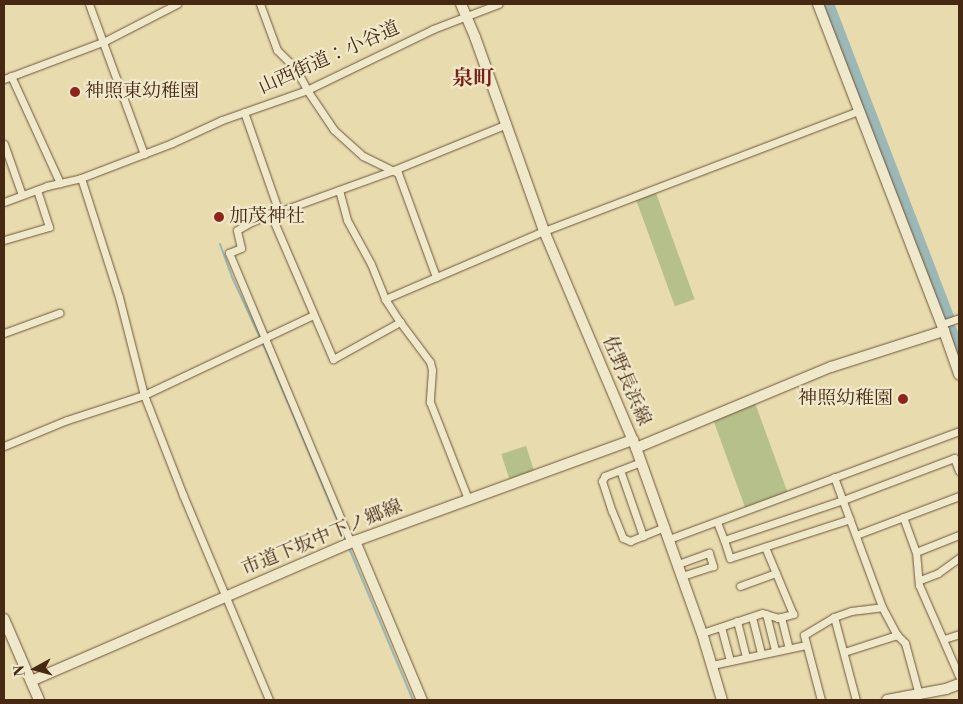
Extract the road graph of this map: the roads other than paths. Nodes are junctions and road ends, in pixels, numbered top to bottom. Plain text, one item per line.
1 (89, 4) edge
2 (177, 4) edge
3 (260, 4) edge
4 (460, 4) edge
5 (498, 4) edge
6 (818, 4) edge
7 (466, 16) junction
8 (105, 41) junction
9 (7, 77) edge
10 (307, 90) junction
11 (859, 111) junction
12 (244, 112) junction
13 (507, 124) junction
14 (4, 144) edge
15 (144, 154) junction
16 (394, 170) junction
17 (81, 178) junction
18 (60, 183) junction
19 (37, 190) junction
20 (339, 190) junction
21 (22, 195) junction
22 (4, 202) edge
23 (279, 212) junction
24 (271, 215) junction
25 (544, 231) junction
26 (4, 240) edge
27 (436, 277) junction
28 (385, 299) junction
29 (59, 314) dead end
30 (313, 315) junction
31 (959, 318) edge
32 (400, 322) junction
33 (943, 328) junction
34 (4, 333) edge
35 (266, 338) junction
36 (959, 374) edge
37 (144, 395) junction
38 (959, 431) edge
39 (634, 444) junction
40 (4, 446) edge
41 (641, 462) junction
42 (620, 470) junction
43 (959, 471) edge
44 (834, 477) junction
45 (959, 496) edge
46 (468, 499) junction
47 (843, 500) junction
48 (903, 517) junction
49 (850, 519) junction
50 (717, 522) junction
51 (665, 527) junction
52 (856, 535) junction
53 (959, 535) edge
54 (643, 536) junction
55 (669, 538) junction
56 (724, 540) junction
57 (349, 543) junction
58 (765, 547) junction
59 (916, 552) junction
60 (959, 558) edge
61 (678, 564) junction
62 (776, 573) junction
63 (682, 576) junction
64 (920, 580) junction
65 (740, 586) dead end
66 (225, 597) junction
67 (882, 608) junction
68 (766, 614) junction
69 (752, 617) junction
70 (781, 617) junction
71 (834, 617) junction
72 (4, 619) edge
73 (737, 621) junction
74 (721, 627) junction
75 (702, 633) junction
76 (959, 634) edge
77 (897, 635) junction
78 (944, 639) junction
79 (806, 645) junction
80 (789, 648) junction
81 (775, 651) junction
82 (844, 652) junction
83 (761, 654) junction
84 (746, 657) junction
85 (730, 661) junction
86 (712, 665) junction
87 (959, 676) edge
88 (31, 681) junction
89 (959, 684) edge
90 (919, 695) junction
91 (39, 700) edge
92 (269, 700) edge
93 (422, 700) edge
94 (722, 700) edge
95 (821, 700) edge
96 (856, 700) edge
97 (887, 700) edge

1 - 8 street
2 - 8 street
3 - 10 street
4 - 7 street, 佐野長浜線
5 - 7 street, 山西街道：小谷道
6 - 11 street
7 - 10 street, 山西街道：小谷道
7 - 13 street, 佐野長浜線
8 - 9 street
8 - 15 street
9 - 18 street
10 - 12 street, 山西街道：小谷道
10 - 16 street
11 - 25 street
11 - 33 street
12 - 15 street, 山西街道：小谷道
12 - 23 street
13 - 16 street
13 - 25 street, 佐野長浜線
14 - 21 street
15 - 17 street, 山西街道：小谷道
16 - 20 street
16 - 27 street
17 - 18 street, 山西街道：小谷道
17 - 37 street
18 - 19 street, 山西街道：小谷道
19 - 21 street, 山西街道：小谷道
19 - 26 street
20 - 23 street
20 - 28 street
21 - 22 street, 山西街道：小谷道
23 - 24 street
24 - 30 street
24 - 35 street
25 - 27 street
25 - 39 street, 佐野長浜線
27 - 28 street
28 - 32 street
29 - 34 street
30 - 32 street
30 - 35 street
31 - 33 street
32 - 46 street
33 - 36 street
33 - 39 street, 佐野長浜線
35 - 37 street
35 - 57 street
37 - 40 street
37 - 66 street
38 - 44 street
39 - 41 street
39 - 46 street, 市道下坂中下ノ郷線
41 - 42 street
41 - 51 street
42 - 54 street
42 - 54 street
43 - 47 street
44 - 47 street
44 - 50 street
45 - 48 street
46 - 57 street, 市道下坂中下ノ郷線
47 - 49 street
47 - 56 street
48 - 52 street
48 - 59 street
49 - 52 street
49 - 58 street
50 - 55 street
50 - 56 street
51 - 54 street
51 - 55 street
52 - 67 street
53 - 59 street
55 - 61 street
56 - 58 street
57 - 66 street, 市道下坂中下ノ郷線
57 - 93 street
58 - 62 street
59 - 64 street
60 - 64 street
61 - 63 street
61 - 63 street
62 - 65 street
62 - 70 street
63 - 75 street
64 - 78 street
66 - 88 street, 市道下坂中下ノ郷線
66 - 92 street
67 - 71 street
67 - 77 street
68 - 69 street
68 - 70 street
68 - 81 street
69 - 73 street
69 - 83 street
70 - 80 street
71 - 79 street
71 - 82 street
72 - 88 street
73 - 74 street
73 - 84 street
74 - 75 street
74 - 85 street
75 - 86 street
76 - 78 street
77 - 82 street
77 - 90 street
78 - 87 street
79 - 80 street
79 - 95 street
80 - 81 street
81 - 83 street
82 - 96 street
83 - 84 street
84 - 85 street
85 - 86 street
86 - 94 street
88 - 91 street
89 - 90 street
90 - 97 street

